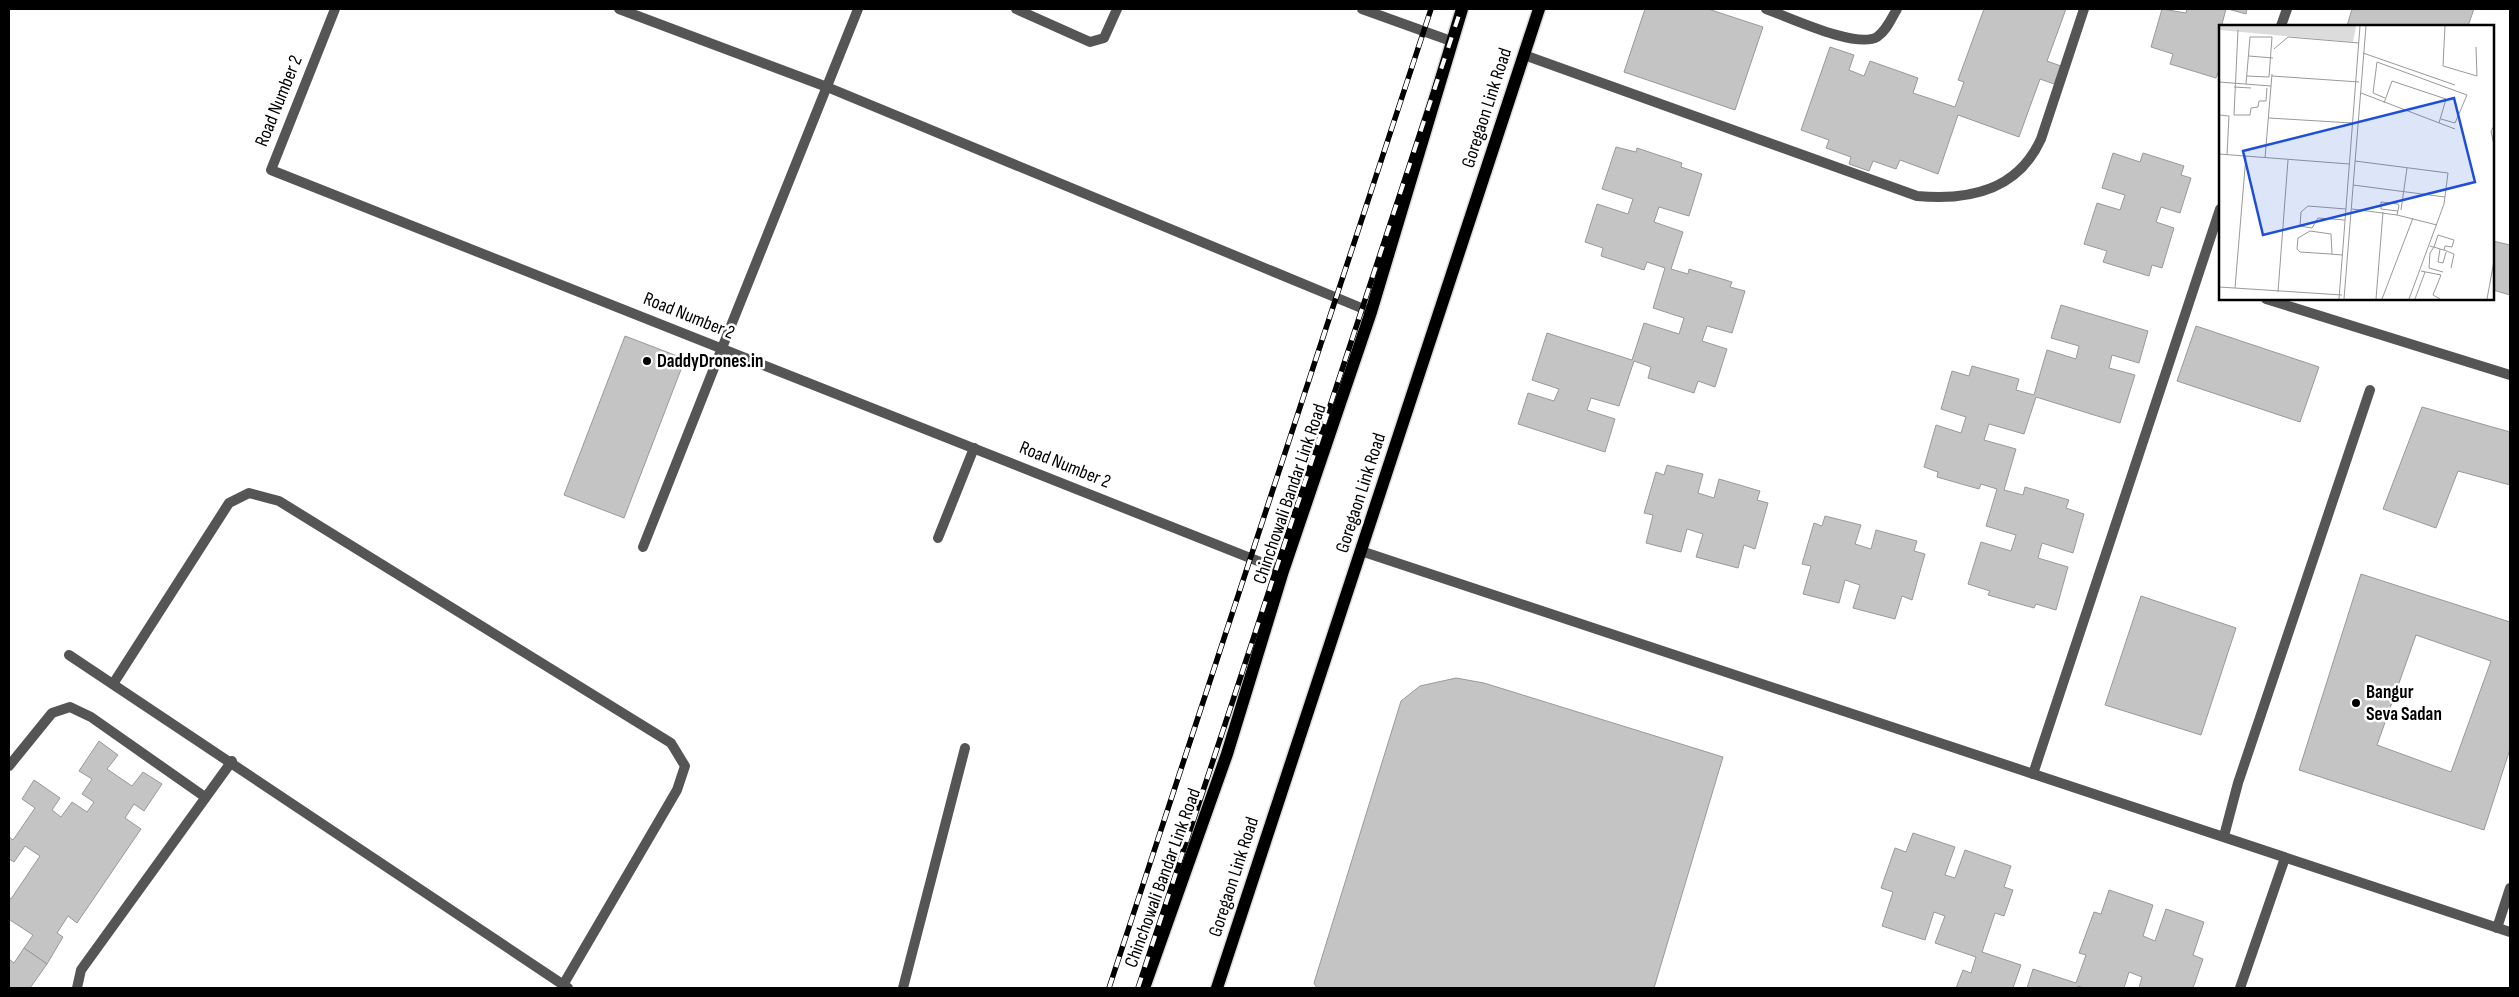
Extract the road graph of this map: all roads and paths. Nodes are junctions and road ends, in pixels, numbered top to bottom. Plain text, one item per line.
1 (335, 9) edge
2 (619, 9) edge
3 (858, 9) edge
4 (1016, 9) edge
5 (1117, 9) edge
6 (1362, 9) edge
7 (1462, 9) edge
8 (1539, 9) edge
9 (1766, 9) edge
10 (1897, 9) edge
11 (2084, 9) edge
12 (2287, 9) edge
13 (2281, 25) edge
14 (1451, 41) junction
15 (1524, 55) junction
16 (827, 86) junction
17 (2219, 212) edge
18 (2269, 300) edge
19 (1372, 312) junction
20 (722, 348) junction
21 (2510, 375) edge
22 (2370, 390) dead end
23 (974, 448) junction
24 (938, 538) dead end
25 (643, 547) dead end
26 (1362, 551) junction
27 (1283, 571) junction
28 (69, 654) dead end
29 (113, 684) junction
30 (965, 748) dead end
31 (232, 761) junction
32 (9, 766) edge
33 (2033, 774) junction
34 (204, 797) junction
35 (2224, 836) junction
36 (2285, 858) junction
37 (2510, 888) edge
38 (2497, 928) junction
39 (2510, 932) edge
40 (566, 986) edge
41 (77, 988) edge
42 (903, 988) edge
43 (1144, 988) edge
44 (1217, 988) edge
45 (2240, 988) edge

1 - 20 street, Road Number 2
2 - 16 street
3 - 16 street
4 - 5 street
6 - 14 street
7 - 14 main road, Chinchowali Bandar Link Road
8 - 15 main road, Goregaon Link Road
9 - 10 street
11 - 15 street
12 - 13 street
14 - 19 main road, Chinchowali Bandar Link Road
15 - 26 main road, Goregaon Link Road
16 - 19 street
16 - 20 street
17 - 33 street
18 - 21 street
19 - 27 main road, Chinchowali Bandar Link Road
20 - 23 street, Road Number 2
20 - 25 street
22 - 35 street
23 - 24 street
23 - 27 street, Road Number 2
26 - 33 street
26 - 44 main road, Goregaon Link Road
27 - 43 main road, Chinchowali Bandar Link Road
28 - 29 street
29 - 31 street
29 - 40 street
30 - 42 street
31 - 34 street
31 - 40 street
32 - 34 street
33 - 35 street
34 - 41 street
35 - 36 street
36 - 38 street
36 - 45 street
37 - 38 street
38 - 39 street

